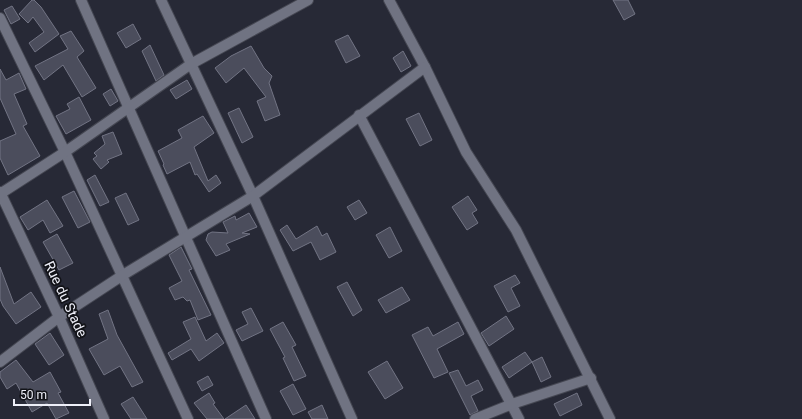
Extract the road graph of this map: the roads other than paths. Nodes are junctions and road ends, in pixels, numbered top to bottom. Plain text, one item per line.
1 (81, 0) edge
2 (161, 0) edge
3 (308, 0) edge
4 (389, 0) edge
5 (0, 18) edge
6 (191, 64) junction
7 (425, 67) junction
8 (129, 108) junction
9 (359, 116) junction
10 (65, 152) junction
11 (0, 194) edge
12 (253, 196) junction
13 (184, 236) junction
14 (122, 275) junction
15 (59, 317) junction
16 (0, 362) edge
17 (591, 378) junction
18 (512, 404) junction
19 (104, 419) edge
20 (188, 419) edge
21 (266, 419) edge
22 (352, 419) edge
23 (475, 419) edge
24 (518, 419) edge
25 (610, 419) edge

1 - 8 street
2 - 6 street
3 - 6 street
4 - 7 street
5 - 10 street
6 - 8 street
6 - 12 street
7 - 9 street
7 - 17 street
8 - 10 street
8 - 13 street
9 - 12 street
9 - 18 street
10 - 11 street
10 - 14 street
11 - 15 street, Rue du Stade
12 - 13 street
12 - 22 street
13 - 14 street
13 - 21 street
14 - 15 street
14 - 20 street
15 - 16 street
15 - 19 street, Rue du Stade
17 - 18 street
17 - 25 street
18 - 23 street
18 - 24 street

